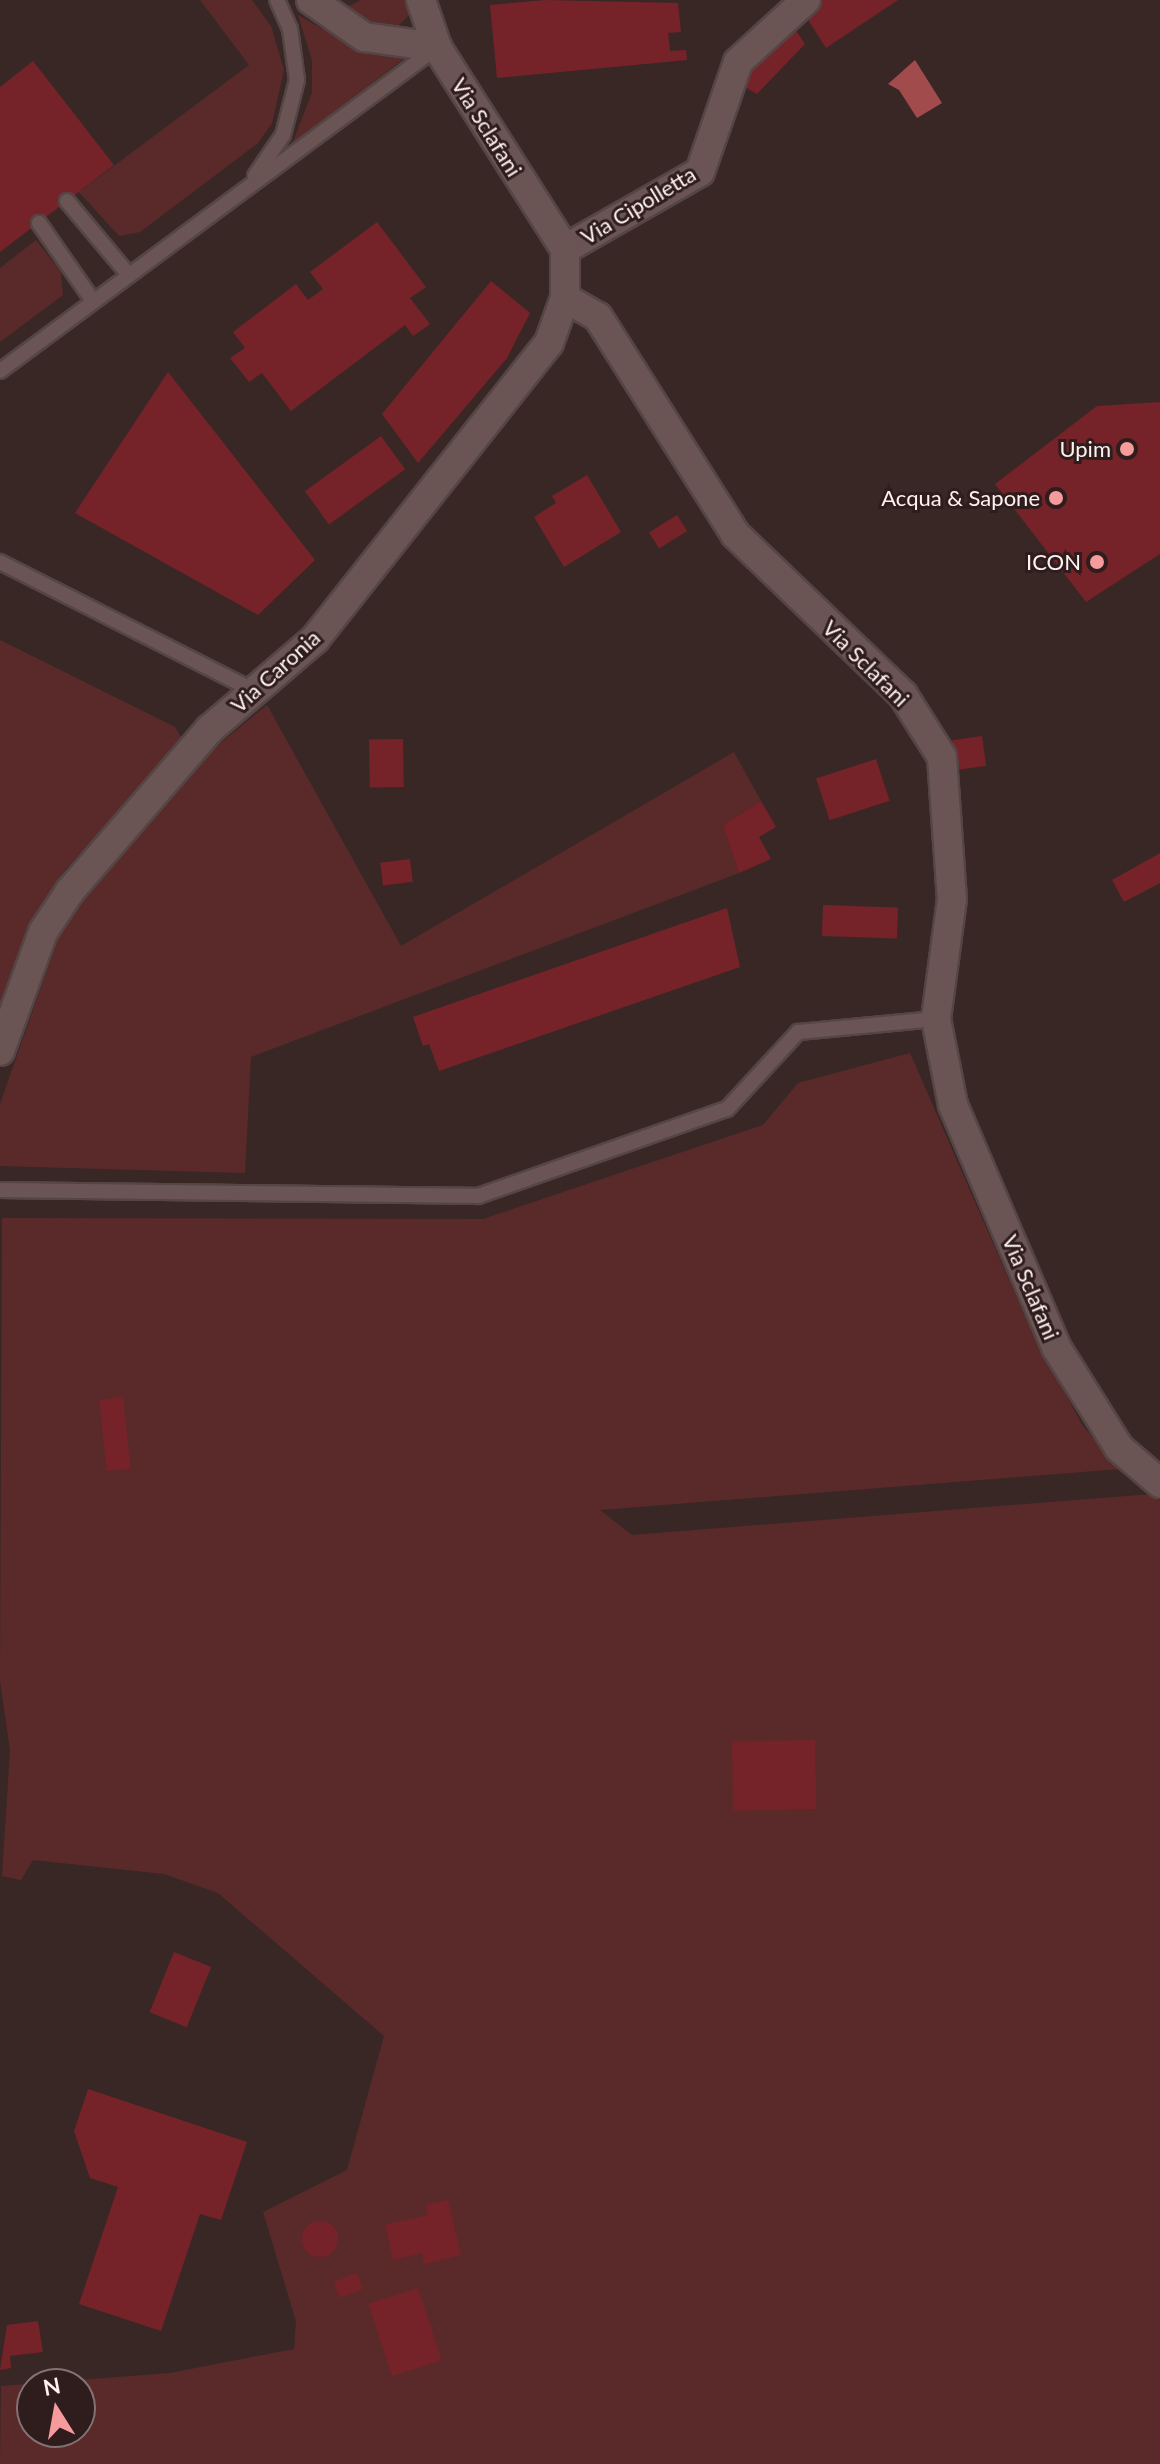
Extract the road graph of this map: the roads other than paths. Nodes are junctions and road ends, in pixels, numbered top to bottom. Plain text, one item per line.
1 (277, 0) edge
2 (311, 0) edge
3 (421, 0) edge
4 (806, 0) edge
5 (437, 47) junction
6 (252, 180) junction
7 (67, 201) dead end
8 (39, 223) dead end
9 (565, 249) junction
10 (128, 274) junction
11 (565, 298) junction
12 (93, 301) junction
13 (0, 371) edge
14 (0, 562) edge
15 (254, 691) junction
16 (936, 1019) junction
17 (0, 1051) edge
18 (0, 1190) edge
19 (1160, 1483) edge

1 - 6 lane
2 - 5 street
3 - 5 street, Via Sclafani
4 - 9 street, Via Cipolletta
5 - 6 lane
5 - 9 street, Via Sclafani
6 - 10 lane
7 - 10 lane
8 - 12 lane
9 - 11 street
10 - 12 lane
11 - 15 street, Via Caronia
11 - 16 street, Via Sclafani
12 - 13 lane
14 - 15 lane
15 - 17 street, Via Caronia
16 - 18 lane
16 - 19 street, Via Sclafani

